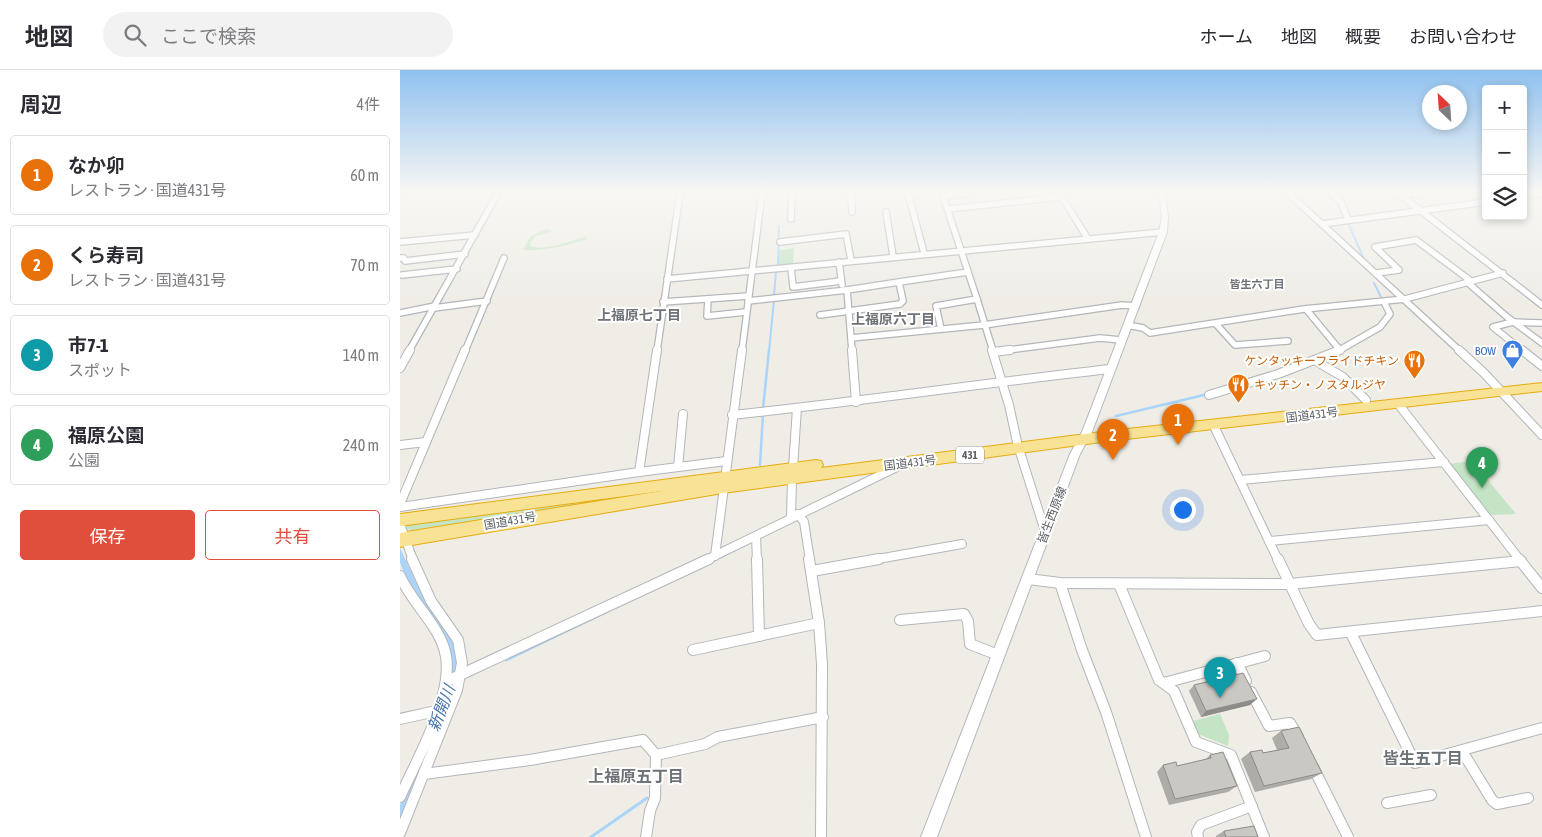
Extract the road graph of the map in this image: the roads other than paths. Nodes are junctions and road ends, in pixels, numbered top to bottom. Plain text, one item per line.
1 (479, 229) edge
2 (675, 229) edge
3 (758, 229) edge
4 (889, 229) edge
5 (918, 229) edge
6 (954, 229) edge
7 (1082, 229) edge
8 (1164, 229) edge
9 (1327, 229) edge
10 (1447, 229) edge
11 (1163, 232) junction
12 (476, 235) junction
13 (1088, 238) junction
14 (400, 242) edge
15 (780, 242) dead end
16 (961, 250) junction
17 (924, 253) junction
18 (465, 254) junction
19 (893, 256) junction
20 (400, 258) edge
21 (504, 258) dead end
22 (851, 260) junction
23 (839, 262) junction
24 (413, 266) dead end
25 (791, 268) junction
26 (457, 269) junction
27 (968, 272) junction
28 (752, 273) junction
29 (1377, 273) junction
30 (1503, 273) junction
31 (667, 279) junction
32 (1469, 281) junction
33 (841, 282) junction
34 (899, 282) junction
35 (844, 290) junction
36 (748, 298) junction
37 (708, 299) junction
38 (1405, 299) junction
39 (1539, 299) edge
40 (977, 300) junction
41 (488, 301) junction
42 (663, 302) junction
43 (1384, 302) junction
44 (1542, 305) edge
45 (1136, 306) junction
46 (435, 307) junction
47 (1306, 309) junction
48 (746, 312) junction
49 (849, 312) junction
50 (400, 313) edge
51 (820, 316) dead end
52 (1513, 322) junction
53 (1542, 323) edge
54 (984, 324) junction
55 (1216, 324) junction
56 (1127, 325) junction
57 (941, 329) junction
58 (851, 338) junction
59 (1121, 340) junction
60 (1288, 340) dead end
61 (1542, 343) edge
62 (1339, 349) junction
63 (993, 352) junction
64 (1538, 360) edge
65 (1316, 361) junction
66 (1542, 366) edge
67 (400, 368) edge
68 (1110, 369) junction
69 (1542, 379) edge
70 (1002, 381) junction
71 (1499, 388) junction
72 (1542, 388) edge
73 (1209, 395) dead end
74 (1366, 400) junction
75 (856, 402) junction
76 (1399, 405) junction
77 (797, 408) junction
78 (683, 414) dead end
79 (732, 415) junction
80 (1214, 426) junction
81 (1538, 426) edge
82 (1542, 434) edge
83 (1084, 436) junction
84 (426, 442) junction
85 (400, 445) edge
86 (1018, 445) junction
87 (726, 460) junction
88 (1444, 462) junction
89 (906, 463) junction
90 (678, 467) junction
91 (639, 472) junction
92 (793, 473) junction
93 (1240, 480) junction
94 (723, 482) junction
95 (400, 504) edge
96 (400, 508) edge
97 (794, 516) junction
98 (400, 520) edge
99 (1489, 520) junction
100 (400, 524) edge
101 (1045, 531) junction
102 (756, 536) junction
103 (402, 539) edge
104 (1269, 541) junction
105 (962, 544) dead end
106 (715, 556) junction
107 (1521, 561) junction
108 (812, 571) junction
109 (400, 576) edge
110 (1028, 579) junction
111 (1060, 583) junction
112 (1119, 584) junction
113 (1290, 584) junction
114 (1542, 588) edge
115 (425, 605) junction
116 (1542, 611) edge
117 (900, 620) dead end
118 (819, 622) junction
119 (1351, 633) junction
120 (759, 636) junction
121 (693, 650) dead end
122 (998, 655) junction
123 (1265, 656) dead end
124 (1237, 663) junction
125 (453, 679) junction
126 (1164, 683) junction
127 (436, 711) junction
128 (823, 717) junction
129 (400, 719) edge
130 (1542, 728) edge
131 (1302, 745) edge
132 (1462, 751) junction
133 (656, 755) junction
134 (1310, 760) edge
135 (424, 774) junction
136 (1431, 795) dead end
137 (400, 797) edge
138 (1528, 798) dead end
139 (1387, 803) dead end
140 (1252, 806) junction
141 (400, 833) edge
142 (646, 837) edge
143 (821, 837) edge
144 (929, 837) edge
145 (1145, 837) edge
146 (1198, 837) edge
147 (1264, 837) edge
148 (1348, 837) edge

1 - 12 street
2 - 31 street
3 - 28 street
4 - 19 street
5 - 17 street
6 - 16 street
7 - 13 street
8 - 11 main road, 皆生西原線
9 - 29 street
10 - 30 street
11 - 13 street
11 - 45 main road, 皆生西原線
12 - 14 street
12 - 18 street
13 - 16 street
15 - 22 street
16 - 17 street
16 - 27 street
17 - 19 street
18 - 20 street
18 - 26 street
19 - 22 street
21 - 41 street
22 - 23 street
23 - 25 street
23 - 33 street
24 - 26 street
25 - 28 street
25 - 33 street
26 - 46 street
27 - 34 street
27 - 40 street
28 - 31 street
28 - 36 street
29 - 32 street
29 - 38 street
30 - 32 street
30 - 39 street
31 - 42 street
32 - 38 street
32 - 52 street
33 - 35 street
34 - 35 street
34 - 49 street
35 - 36 street
35 - 49 street
36 - 37 street
36 - 48 street
37 - 42 street
37 - 48 street
38 - 43 street
38 - 71 street
39 - 44 street
40 - 54 street
40 - 57 street
41 - 46 street
41 - 84 street
42 - 91 street
43 - 47 street
43 - 62 street
45 - 54 street
45 - 56 main road, 皆生西原線
46 - 50 street
46 - 67 street
47 - 55 street
47 - 62 street
48 - 79 street
49 - 51 street
49 - 58 street
52 - 53 street
52 - 61 street
52 - 64 street
54 - 57 street
54 - 63 street
55 - 56 street
55 - 60 street
56 - 59 main road, 皆生西原線
57 - 58 street
58 - 75 street
59 - 63 street
59 - 68 main road, 皆生西原線
62 - 65 street
63 - 70 street
64 - 66 street
65 - 73 street
65 - 74 street
68 - 70 street
68 - 83 main road, 皆生西原線
69 - 71 highway, 国道431号 / 431
70 - 75 street
70 - 86 street
71 - 72 highway, 国道431号 / 431
71 - 74 highway, 国道431号 / 431
71 - 76 highway, 国道431号 / 431
71 - 81 street
74 - 83 highway, 国道431号 / 431
75 - 77 street
76 - 80 highway, 国道431号 / 431
76 - 88 street
77 - 79 street
77 - 92 street
78 - 90 street
79 - 87 street
80 - 83 highway, 国道431号 / 431
80 - 93 street
81 - 82 street
83 - 86 highway, 国道431号 / 431
83 - 101 main road, 皆生西原線
84 - 85 street
84 - 95 street
86 - 89 highway, 国道431号 / 431
86 - 92 highway, 国道431号 / 431
86 - 101 street
87 - 90 street
87 - 94 street
88 - 93 street
88 - 99 street
89 - 92 highway, 国道431号 / 431
89 - 97 street
90 - 91 street
91 - 96 street
92 - 94 highway, 国道431号 / 431
92 - 97 street
93 - 104 street
94 - 98 highway, 国道431号 / 431
94 - 103 highway, 国道431号 / 431
94 - 106 street
97 - 102 street
97 - 108 street
99 - 104 street
99 - 107 street
100 - 103 street
101 - 110 main road, 皆生西原線
102 - 106 street
102 - 120 street
103 - 115 street
104 - 113 street
105 - 108 street
106 - 125 street
107 - 113 street
107 - 114 street
108 - 118 street
109 - 115 street
110 - 111 street
110 - 122 main road, 皆生西原線
111 - 112 street
111 - 145 street
112 - 113 street
112 - 126 street
113 - 119 street
115 - 125 street
115 - 125 street
116 - 119 street
117 - 122 street
118 - 120 street
118 - 128 street
119 - 132 street
120 - 121 street
122 - 144 main road, 皆生西原線
123 - 124 street
124 - 126 street
124 - 131 street
125 - 127 street
125 - 135 street
126 - 140 street
127 - 129 street
127 - 137 street
128 - 133 street
128 - 143 street
130 - 132 street
132 - 138 street
133 - 135 street
133 - 142 street
134 - 148 street
135 - 141 street
136 - 139 street
140 - 146 street
140 - 147 street

